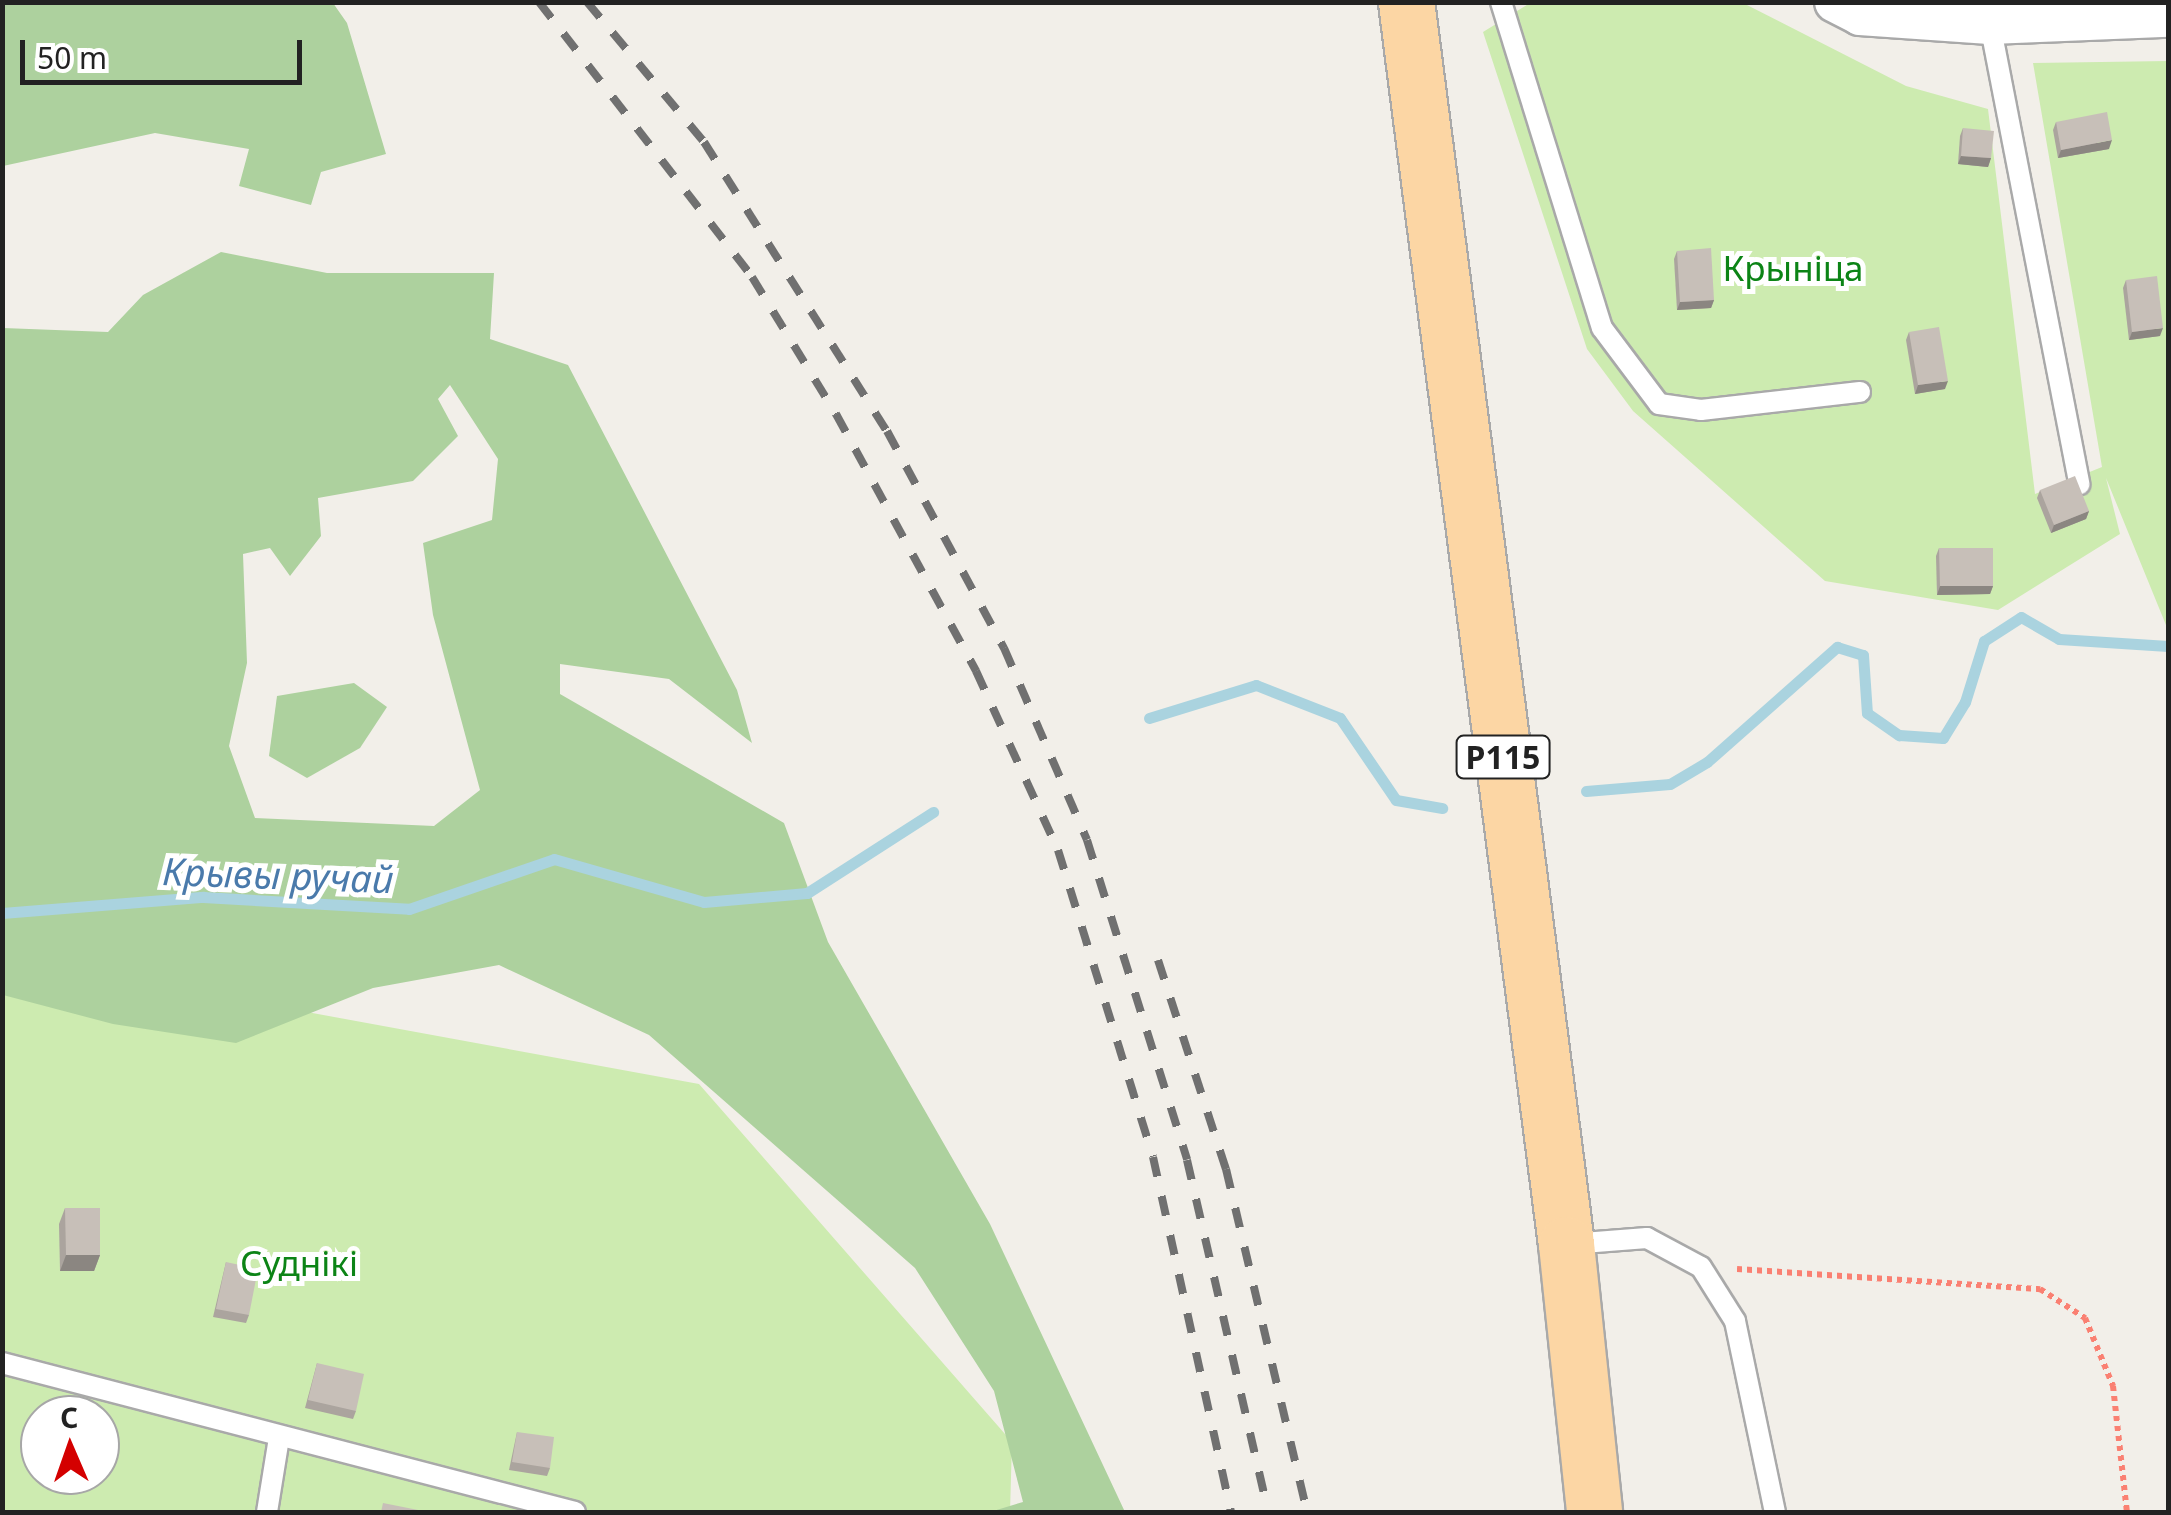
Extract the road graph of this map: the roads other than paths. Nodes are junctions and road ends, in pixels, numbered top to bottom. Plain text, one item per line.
1 (1406, 2) edge
2 (1500, 2) edge
3 (1836, 2) edge
4 (2168, 17) edge
5 (1990, 24) junction
6 (1860, 392) dead end
7 (2079, 484) edge
8 (1566, 1244) junction
9 (2, 1363) edge
10 (279, 1438) junction
11 (268, 1512) edge
12 (576, 1512) edge
13 (1594, 1512) edge
14 (1775, 1512) edge

1 - 8 main road, Р115
2 - 6 lane
3 - 5 street
4 - 5 street
5 - 7 lane
8 - 13 main road, Р115
8 - 14 lane
9 - 10 lane
10 - 11 lane
10 - 12 lane

